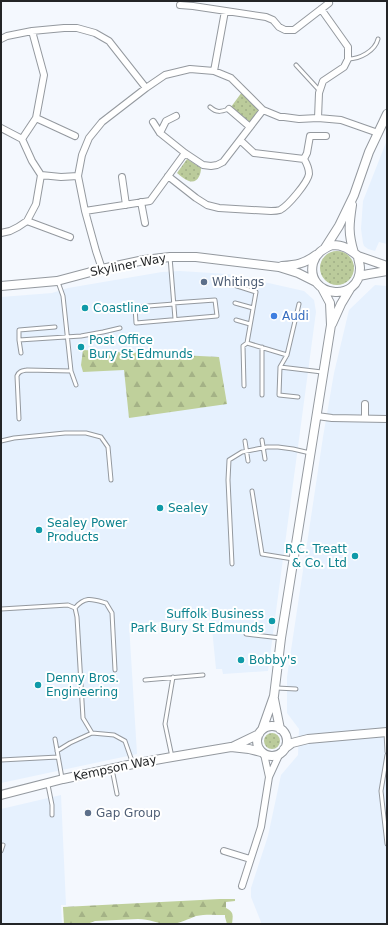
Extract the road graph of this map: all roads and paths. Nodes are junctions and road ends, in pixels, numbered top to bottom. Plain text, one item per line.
1 (330, 3) dead end
2 (180, 5) dead end
3 (321, 9) junction
4 (225, 11) junction
5 (32, 31) junction
6 (1, 39) edge
7 (378, 39) dead end
8 (348, 59) junction
9 (296, 65) dead end
10 (214, 70) junction
11 (146, 88) junction
12 (320, 91) junction
13 (210, 106) dead end
14 (229, 109) joint
15 (263, 110) junction
16 (387, 114) edge
17 (176, 116) dead end
18 (36, 118) junction
19 (318, 118) junction
20 (153, 122) dead end
21 (250, 127) junction
22 (1, 128) edge
23 (160, 134) junction
24 (378, 134) junction
25 (75, 136) dead end
26 (326, 136) dead end
27 (22, 139) junction
28 (240, 140) junction
29 (185, 153) junction
30 (304, 159) junction
31 (41, 175) junction
32 (78, 176) junction
33 (168, 176) junction
34 (122, 177) dead end
35 (354, 195) junction
36 (141, 202) junction
37 (126, 205) junction
38 (85, 212) junction
39 (26, 221) junction
40 (145, 222) dead end
41 (1, 233) edge
42 (70, 237) dead end
43 (322, 250) junction
44 (356, 254) junction
45 (170, 257) junction
46 (279, 266) junction
47 (387, 267) edge
48 (102, 269) junction
49 (387, 271) edge
50 (359, 276) junction
51 (57, 281) junction
52 (316, 282) junction
53 (234, 285) dead end
54 (1, 286) edge
55 (351, 287) junction
56 (322, 288) junction
57 (174, 303) junction
58 (235, 303) dead end
59 (299, 304) dead end
60 (253, 308) junction
61 (175, 319) junction
62 (236, 320) dead end
63 (250, 324) junction
64 (331, 325) junction
65 (55, 327) dead end
66 (120, 328) dead end
67 (67, 336) junction
68 (20, 340) junction
69 (247, 343) junction
70 (262, 348) junction
71 (21, 354) dead end
72 (287, 355) junction
73 (280, 367) junction
74 (71, 371) junction
75 (324, 372) junction
76 (76, 384) dead end
77 (244, 386) dead end
78 (262, 395) dead end
79 (298, 397) dead end
80 (365, 404) dead end
81 (317, 416) junction
82 (365, 418) junction
83 (20, 419) dead end
84 (387, 419) edge
85 (262, 440) dead end
86 (1, 441) edge
87 (245, 441) dead end
88 (263, 448) junction
89 (246, 451) junction
90 (310, 453) junction
91 (265, 459) dead end
92 (248, 461) dead end
93 (111, 480) dead end
94 (252, 491) dead end
95 (293, 559) junction
96 (232, 564) dead end
97 (75, 608) junction
98 (1, 609) edge
99 (246, 634) dead end
100 (281, 638) junction
101 (115, 670) dead end
102 (203, 675) dead end
103 (173, 678) junction
104 (145, 680) dead end
105 (296, 689) dead end
106 (274, 692) junction
107 (282, 730) junction
108 (260, 732) junction
109 (386, 732) edge
110 (92, 733) junction
111 (55, 739) dead end
112 (308, 739) junction
113 (231, 747) junction
114 (57, 751) junction
115 (282, 751) junction
116 (387, 752) edge
117 (263, 753) junction
118 (387, 755) edge
119 (58, 756) junction
120 (172, 757) junction
121 (1, 760) edge
122 (133, 764) junction
123 (112, 768) junction
124 (269, 778) junction
125 (63, 779) junction
126 (47, 783) junction
127 (117, 794) dead end
128 (1, 795) edge
129 (382, 804) junction
130 (387, 804) edge
131 (52, 815) dead end
132 (387, 844) edge
133 (3, 845) dead end
134 (1, 851) edge
135 (224, 851) dead end
136 (250, 859) junction
137 (242, 886) dead end

1 - 3 street
2 - 4 street
3 - 4 street
3 - 8 street
4 - 10 street
5 - 6 street
5 - 11 street
5 - 18 street
7 - 8 lane
8 - 12 street
9 - 12 lane
10 - 11 street
10 - 15 street
11 - 32 street
12 - 19 street
13 - 14 lane
14 - 21 street
15 - 19 street
15 - 21 street
16 - 24 street
17 - 23 street
18 - 25 street
18 - 27 street
19 - 24 street
20 - 23 street
21 - 28 street
22 - 27 street
23 - 29 street
24 - 35 street
26 - 30 street
27 - 31 street
28 - 29 street
28 - 30 street
29 - 33 street
30 - 33 street
31 - 32 street
31 - 39 street
32 - 38 street
33 - 36 street
34 - 37 street
35 - 43 street
35 - 44 street
36 - 37 street
36 - 40 street
37 - 38 street
38 - 48 street
39 - 41 street
39 - 42 street
43 - 44 street
43 - 46 street, Skyliner Way
43 - 52 street
44 - 47 street
44 - 50 street
45 - 46 street, Skyliner Way
45 - 48 street, Skyliner Way
45 - 57 lane
46 - 52 street, Skyliner Way
48 - 51 street, Skyliner Way
49 - 50 street
50 - 55 street
51 - 54 street, Skyliner Way
51 - 67 lane
52 - 56 street
53 - 60 lane
55 - 56 street
55 - 64 street
56 - 64 street
57 - 61 lane
57 - 61 lane
57 - 61 lane
58 - 60 lane
59 - 72 lane
60 - 63 lane
62 - 63 lane
63 - 69 lane
64 - 75 street
65 - 68 lane
66 - 67 lane
67 - 68 lane
67 - 74 lane
68 - 71 lane
69 - 70 lane
69 - 77 lane
70 - 72 lane
70 - 78 lane
72 - 73 lane
73 - 75 lane
73 - 79 lane
74 - 76 lane
74 - 83 lane
75 - 81 street
80 - 82 street
81 - 82 street
81 - 90 street
82 - 84 street
85 - 88 lane
86 - 93 lane
87 - 89 lane
88 - 89 lane
88 - 90 lane
88 - 91 lane
89 - 92 lane
89 - 96 lane
90 - 95 street
94 - 95 lane
95 - 100 street
97 - 98 lane
97 - 101 lane
97 - 110 lane
99 - 100 lane
100 - 106 street
102 - 103 lane
103 - 104 lane
103 - 120 lane
105 - 106 lane
106 - 107 street
106 - 108 street
107 - 108 street
107 - 112 street
107 - 115 street
108 - 113 street, Kempson Way
108 - 117 street
109 - 112 street
109 - 116 lane
110 - 114 lane
110 - 122 lane
111 - 114 lane
112 - 115 street
113 - 117 street, Kempson Way
113 - 120 street, Kempson Way
114 - 119 lane
115 - 117 street
115 - 124 street
117 - 124 street
118 - 129 lane
119 - 121 lane
119 - 125 lane
120 - 122 street, Kempson Way
122 - 123 street, Kempson Way
123 - 125 street, Kempson Way
123 - 127 lane
124 - 136 street
125 - 126 street, Kempson Way
126 - 128 street, Kempson Way
126 - 131 lane
129 - 130 lane
129 - 132 lane
133 - 134 lane
135 - 136 street
136 - 137 street

